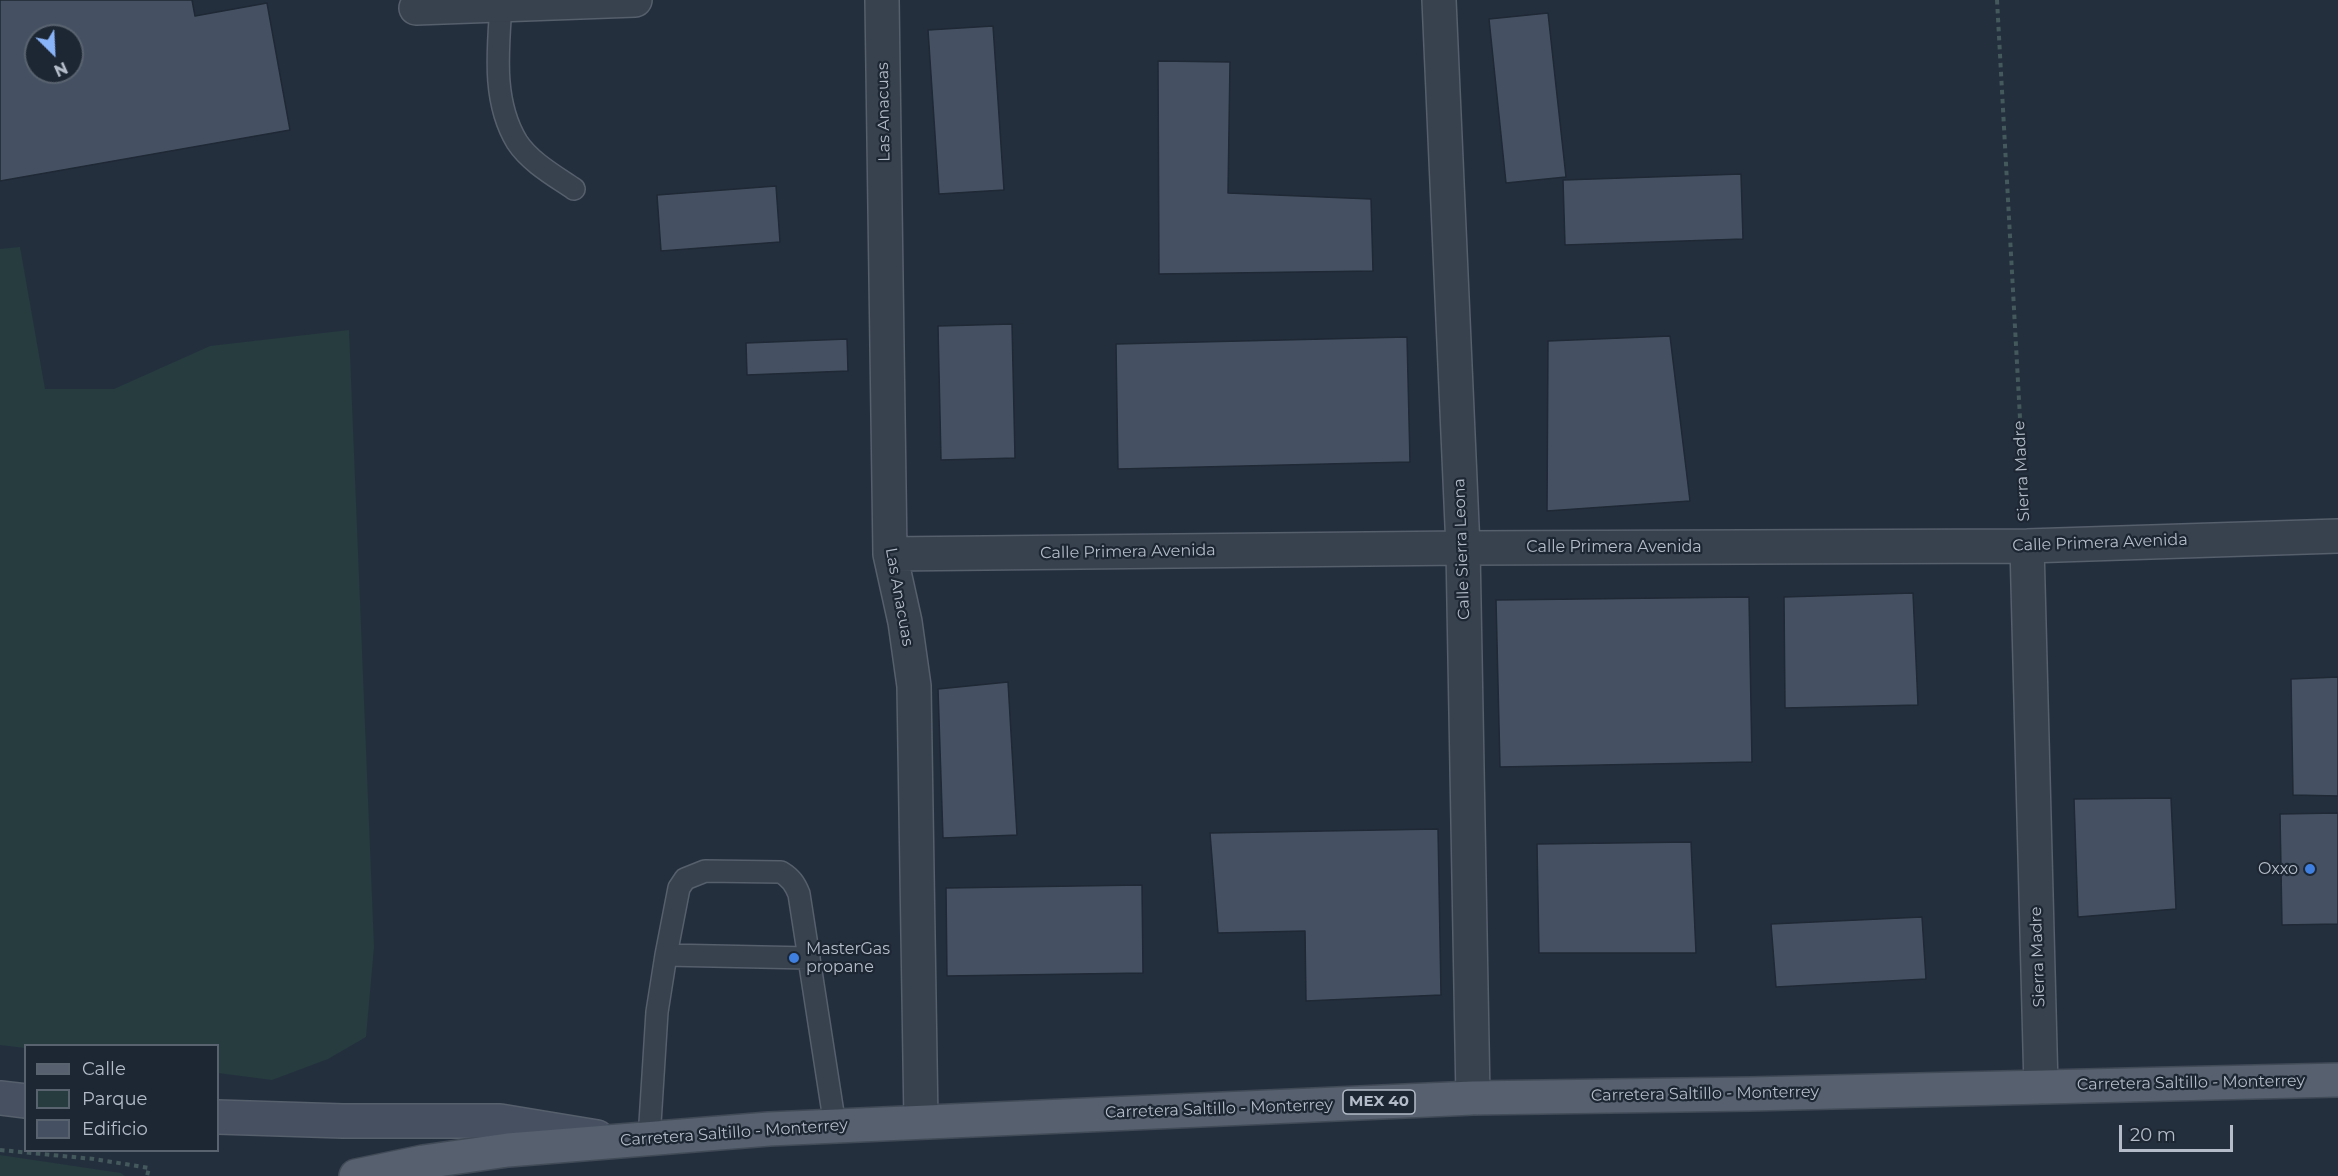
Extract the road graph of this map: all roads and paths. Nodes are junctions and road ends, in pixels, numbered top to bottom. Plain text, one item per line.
1 (635, 0) edge
2 (882, 0) edge
3 (1439, 0) edge
4 (1997, 0) edge
5 (501, 5) junction
6 (416, 8) dead end
7 (574, 189) dead end
8 (2338, 536) edge
9 (2026, 546) junction
10 (1463, 548) junction
11 (890, 554) junction
12 (666, 955) junction
13 (809, 958) junction
14 (2338, 1080) edge
15 (2041, 1087) junction
16 (0, 1098) edge
17 (1473, 1098) junction
18 (24, 1101) edge
19 (219, 1117) edge
20 (921, 1122) junction
21 (835, 1126) junction
22 (634, 1140) junction
23 (0, 1150) edge
24 (147, 1176) edge
25 (356, 1176) edge

1 - 5 street
2 - 11 street, Las Anacuas
3 - 10 street, Calle Sierra Leona
4 - 9 path, Sierra Madre
5 - 6 street
5 - 7 lane
8 - 9 street, Calle Primera Avenida
9 - 10 street, Calle Primera Avenida
9 - 15 street, Sierra Madre
10 - 11 street, Calle Primera Avenida
10 - 17 street, Calle Sierra Leona
11 - 20 street, Las Anacuas
12 - 13 lane
12 - 13 lane
12 - 22 lane
13 - 21 lane
14 - 15 main road, Carretera Saltillo - Monterrey / MEX 40
15 - 17 main road, Carretera Saltillo - Monterrey / MEX 40
16 - 18 main road
17 - 20 main road, Carretera Saltillo - Monterrey / MEX 40
19 - 22 main road
20 - 21 main road, Carretera Saltillo - Monterrey / MEX 40
21 - 22 main road, Carretera Saltillo - Monterrey / MEX 40
22 - 25 main road, Carretera Saltillo - Monterrey / MEX 40
23 - 24 path

